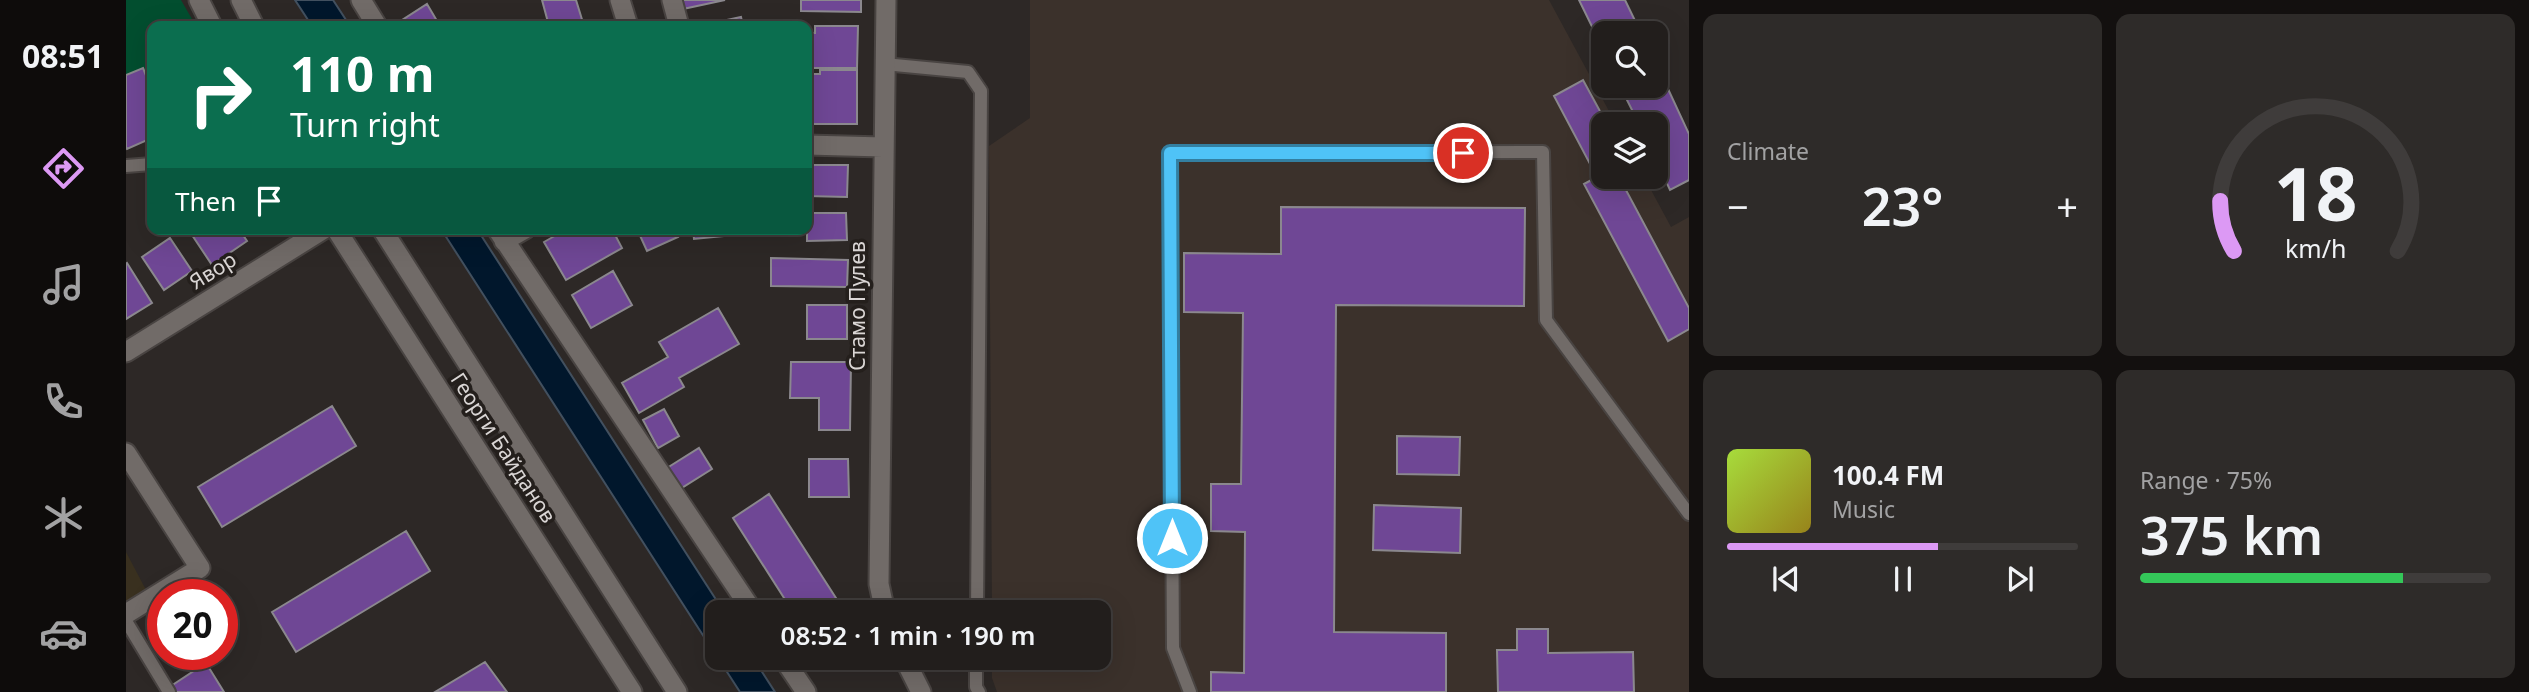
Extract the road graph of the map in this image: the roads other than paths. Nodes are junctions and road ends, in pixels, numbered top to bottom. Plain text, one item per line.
1 (199, 0) edge
2 (241, 0) edge
3 (361, 0) edge
4 (620, 0) edge
5 (672, 0) edge
6 (886, 0) edge
7 (210, 21) edge
8 (252, 21) edge
9 (374, 21) edge
10 (626, 21) edge
11 (678, 21) edge
12 (884, 64) junction
13 (812, 145) edge
14 (883, 147) junction
15 (147, 164) edge
16 (126, 166) edge
17 (314, 235) edge
18 (340, 235) edge
19 (386, 235) edge
20 (500, 235) edge
21 (126, 352) edge
22 (126, 453) edge
23 (1689, 514) edge
24 (745, 600) edge
25 (882, 600) edge
26 (977, 600) edge
27 (126, 614) edge
28 (126, 621) edge
29 (791, 670) edge
30 (910, 670) edge
31 (976, 670) edge
32 (169, 692) edge
33 (632, 692) edge
34 (677, 692) edge
35 (806, 692) edge
36 (921, 692) edge
37 (979, 692) edge
38 (1190, 692) edge

1 - 7 street
2 - 8 street
3 - 9 street
4 - 10 street
5 - 11 street
6 - 12 street, Стамо Пулев
12 - 14 street, Стамо Пулев
12 - 26 lane
13 - 14 street
14 - 25 street, Стамо Пулев
15 - 16 lane
17 - 21 street, Явор
18 - 33 street, Георги Байданов
19 - 34 street, Георги Байданов
20 - 24 street
22 - 27 street
23 - 38 lane
28 - 32 lane
29 - 35 street
30 - 36 street
31 - 37 lane

